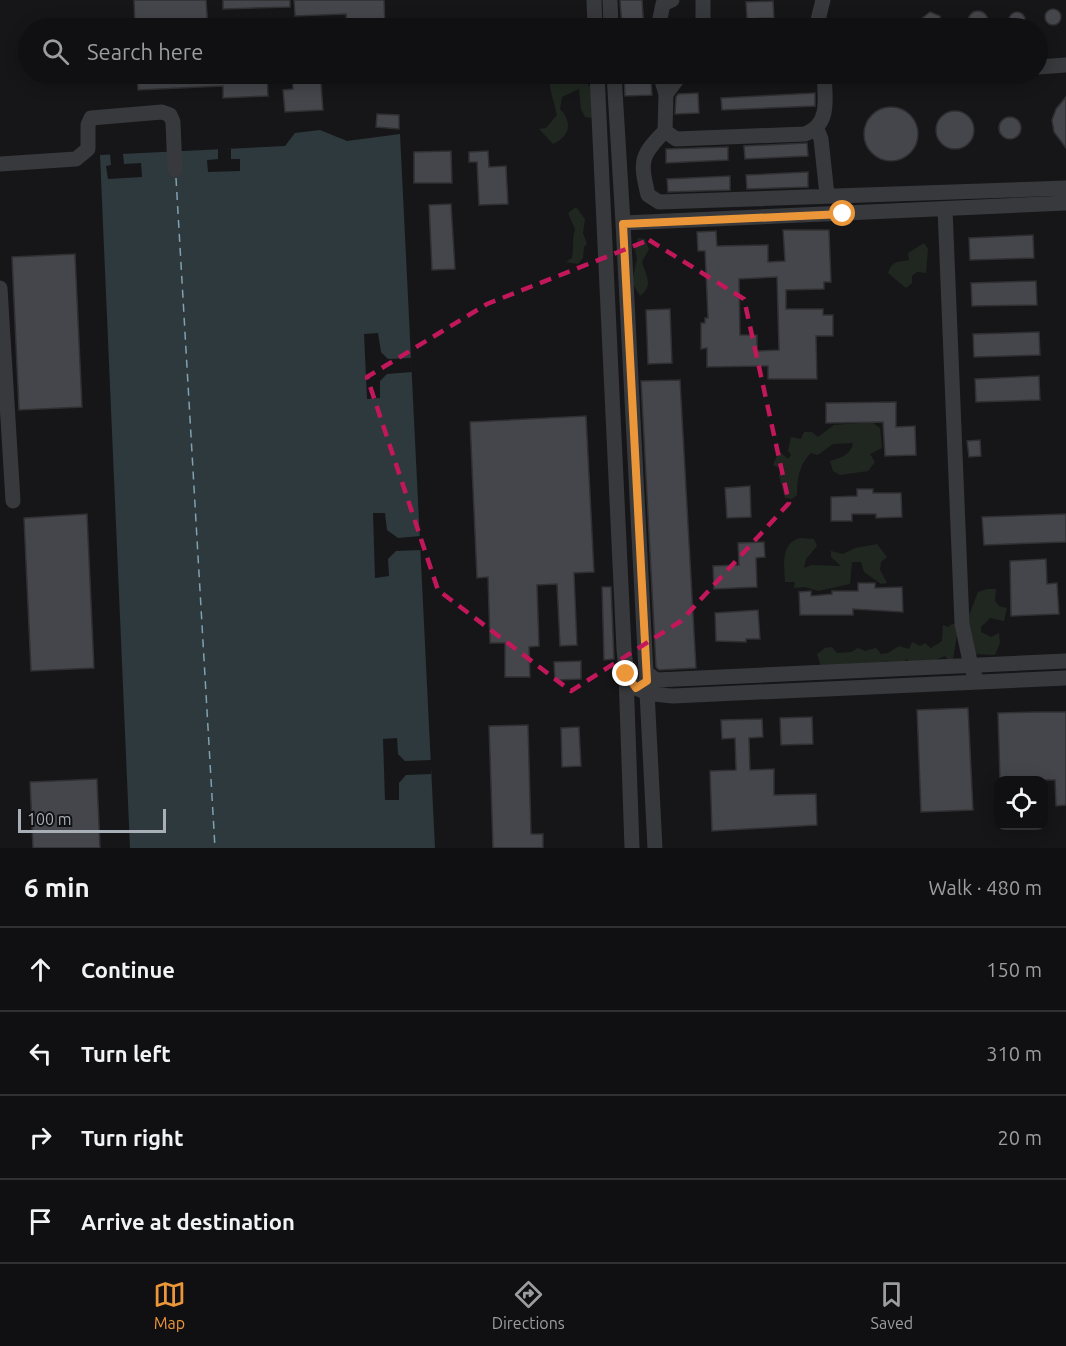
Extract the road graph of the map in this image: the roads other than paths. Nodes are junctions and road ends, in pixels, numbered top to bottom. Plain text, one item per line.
1 (594, 0) edge
2 (610, 0) edge
3 (672, 0) edge
4 (823, 0) edge
5 (704, 1) edge
6 (595, 18) edge
7 (611, 18) edge
8 (660, 18) edge
9 (703, 18) edge
10 (818, 18) edge
11 (1066, 66) edge
12 (1048, 67) edge
13 (597, 84) edge
14 (615, 84) edge
15 (663, 84) edge
16 (674, 84) edge
17 (824, 84) edge
18 (666, 94) junction
19 (817, 129) junction
20 (664, 132) junction
21 (0, 164) edge
22 (175, 170) dead end
23 (1066, 188) edge
24 (827, 195) junction
25 (1066, 203) edge
26 (945, 209) junction
27 (623, 224) junction
28 (0, 288) edge
29 (13, 501) dead end
30 (1066, 662) edge
31 (963, 667) junction
32 (626, 674) junction
33 (1066, 678) edge
34 (977, 682) junction
35 (647, 683) junction
36 (949, 683) junction
37 (627, 703) junction
38 (632, 848) edge
39 (655, 848) edge

1 - 6 lane
2 - 7 lane
3 - 8 lane
4 - 10 lane
5 - 9 lane
11 - 12 lane
13 - 32 lane
14 - 27 lane
15 - 18 lane
16 - 18 lane
17 - 19 lane
18 - 20 lane
19 - 20 lane
19 - 24 lane
20 - 24 lane
21 - 22 lane
23 - 24 lane
25 - 26 lane
26 - 27 lane
26 - 31 lane
27 - 35 lane
28 - 29 lane
30 - 31 lane
31 - 34 lane
31 - 35 lane
31 - 36 lane
32 - 35 lane
32 - 37 lane
33 - 34 lane
34 - 36 lane
35 - 36 lane
35 - 37 lane
35 - 39 lane
37 - 38 lane

